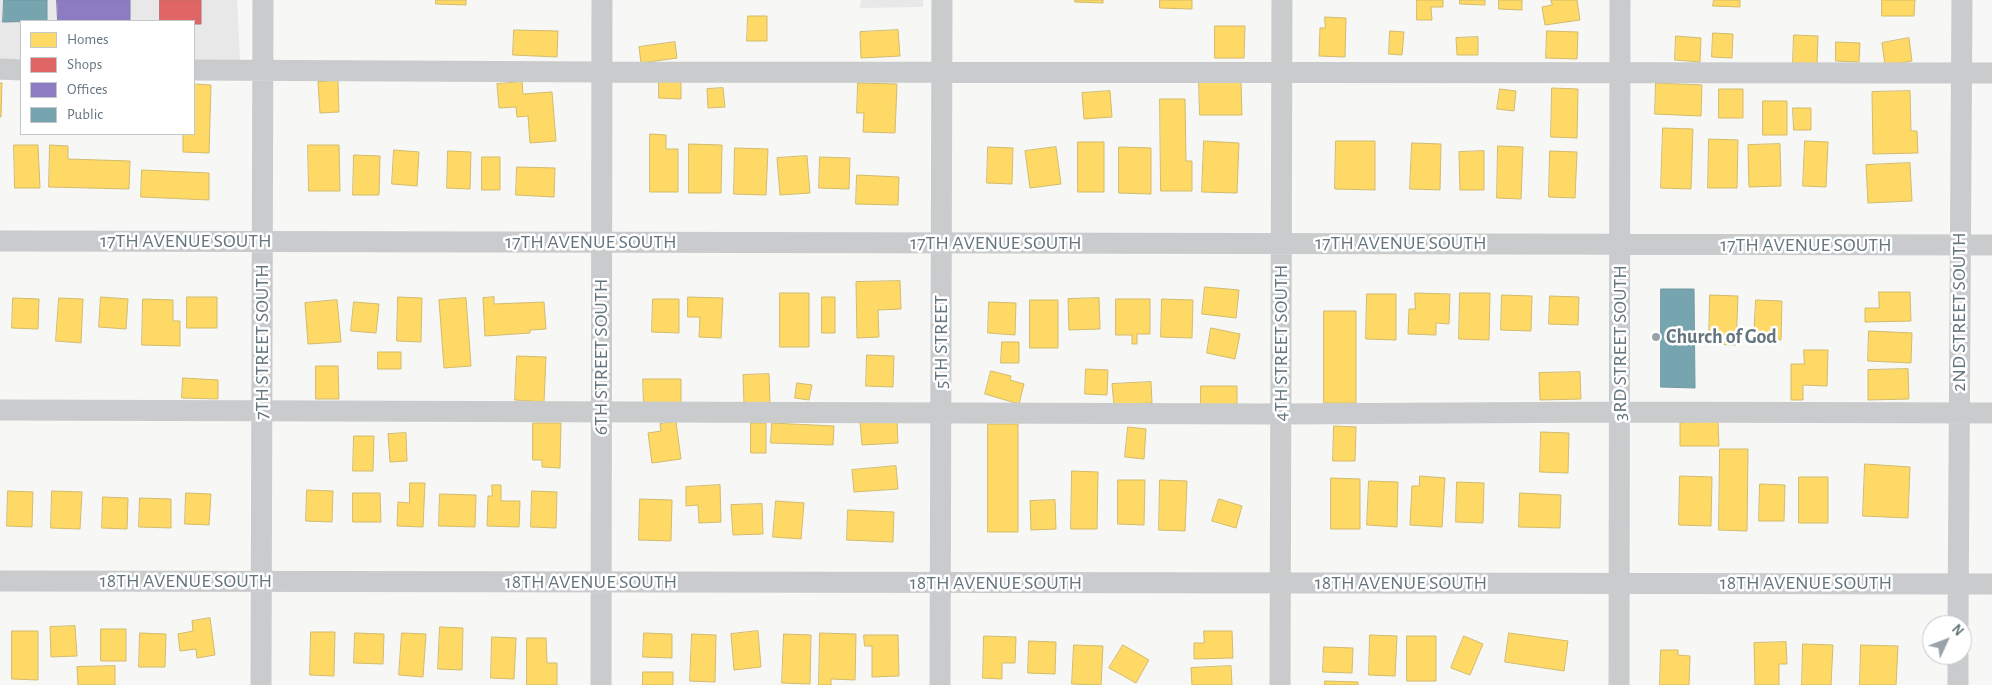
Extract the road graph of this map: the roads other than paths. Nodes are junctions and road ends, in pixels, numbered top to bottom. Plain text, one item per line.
1 (263, 0) edge
2 (602, 0) edge
3 (942, 0) edge
4 (1282, 0) edge
5 (1620, 0) edge
6 (1962, 0) edge
7 (0, 69) edge
8 (20, 70) edge
9 (195, 70) edge
10 (263, 70) junction
11 (601, 72) junction
12 (942, 72) junction
13 (1282, 72) junction
14 (1621, 72) junction
15 (1961, 73) junction
16 (1992, 73) edge
17 (0, 241) edge
18 (262, 241) junction
19 (602, 242) junction
20 (1282, 242) junction
21 (942, 243) junction
22 (1620, 244) junction
23 (1992, 245) edge
24 (1960, 246) junction
25 (0, 410) edge
26 (262, 411) junction
27 (601, 412) junction
28 (941, 412) junction
29 (1620, 412) junction
30 (1959, 412) junction
31 (1992, 412) edge
32 (1281, 414) junction
33 (0, 581) edge
34 (262, 582) junction
35 (602, 582) junction
36 (940, 582) junction
37 (1620, 582) junction
38 (1280, 583) junction
39 (1958, 584) junction
40 (1992, 584) edge
41 (1958, 615) edge
42 (1958, 665) edge
43 (261, 685) edge
44 (601, 685) edge
45 (940, 685) edge
46 (1280, 685) edge
47 (1619, 685) edge
48 (1958, 685) edge

1 - 10 street, 7TH STREET SOUTH
2 - 11 street, 6TH STREET SOUTH
3 - 12 street, 5TH STREET
4 - 13 street, 4TH STREET SOUTH
5 - 14 street, 3RD STREET SOUTH
6 - 15 street, 2ND STREET SOUTH
7 - 8 street
9 - 10 street
10 - 11 street
10 - 18 street, 7TH STREET SOUTH
11 - 12 street
11 - 19 street, 6TH STREET SOUTH
12 - 13 street
12 - 21 street, 5TH STREET
13 - 14 street
13 - 20 street, 4TH STREET SOUTH
14 - 15 street
14 - 22 street, 3RD STREET SOUTH
15 - 16 street
15 - 24 street, 2ND STREET SOUTH
17 - 18 street, 17TH AVENUE SOUTH
18 - 19 street, 17TH AVENUE SOUTH
18 - 26 street, 7TH STREET SOUTH
19 - 21 street, 17TH AVENUE SOUTH
19 - 27 street, 6TH STREET SOUTH
20 - 21 street, 17TH AVENUE SOUTH
20 - 22 street, 17TH AVENUE SOUTH
20 - 32 street, 4TH STREET SOUTH
21 - 28 street, 5TH STREET
22 - 24 street, 17TH AVENUE SOUTH
22 - 29 street, 3RD STREET SOUTH
23 - 24 street, 17TH AVENUE SOUTH
24 - 30 street, 2ND STREET SOUTH
25 - 26 street
26 - 27 street
26 - 34 street, 7TH STREET SOUTH
27 - 28 street
27 - 35 street, 6TH STREET SOUTH
28 - 32 street
28 - 36 street, 5TH STREET
29 - 30 street
29 - 32 street
29 - 37 street, 3RD STREET SOUTH
30 - 31 street
30 - 39 street, 2ND STREET SOUTH
32 - 38 street, 4TH STREET SOUTH
33 - 34 street, 18TH AVENUE SOUTH
34 - 35 street, 18TH AVENUE SOUTH
34 - 43 street, 7TH STREET SOUTH
35 - 36 street, 18TH AVENUE SOUTH
35 - 44 street, 6TH STREET SOUTH
36 - 38 street, 18TH AVENUE SOUTH
36 - 45 street, 5TH STREET
37 - 38 street, 18TH AVENUE SOUTH
37 - 39 street, 18TH AVENUE SOUTH
37 - 47 street, 3RD STREET SOUTH
38 - 46 street, 4TH STREET SOUTH
39 - 40 street, 18TH AVENUE SOUTH
39 - 41 street, 2ND STREET SOUTH
42 - 48 street

